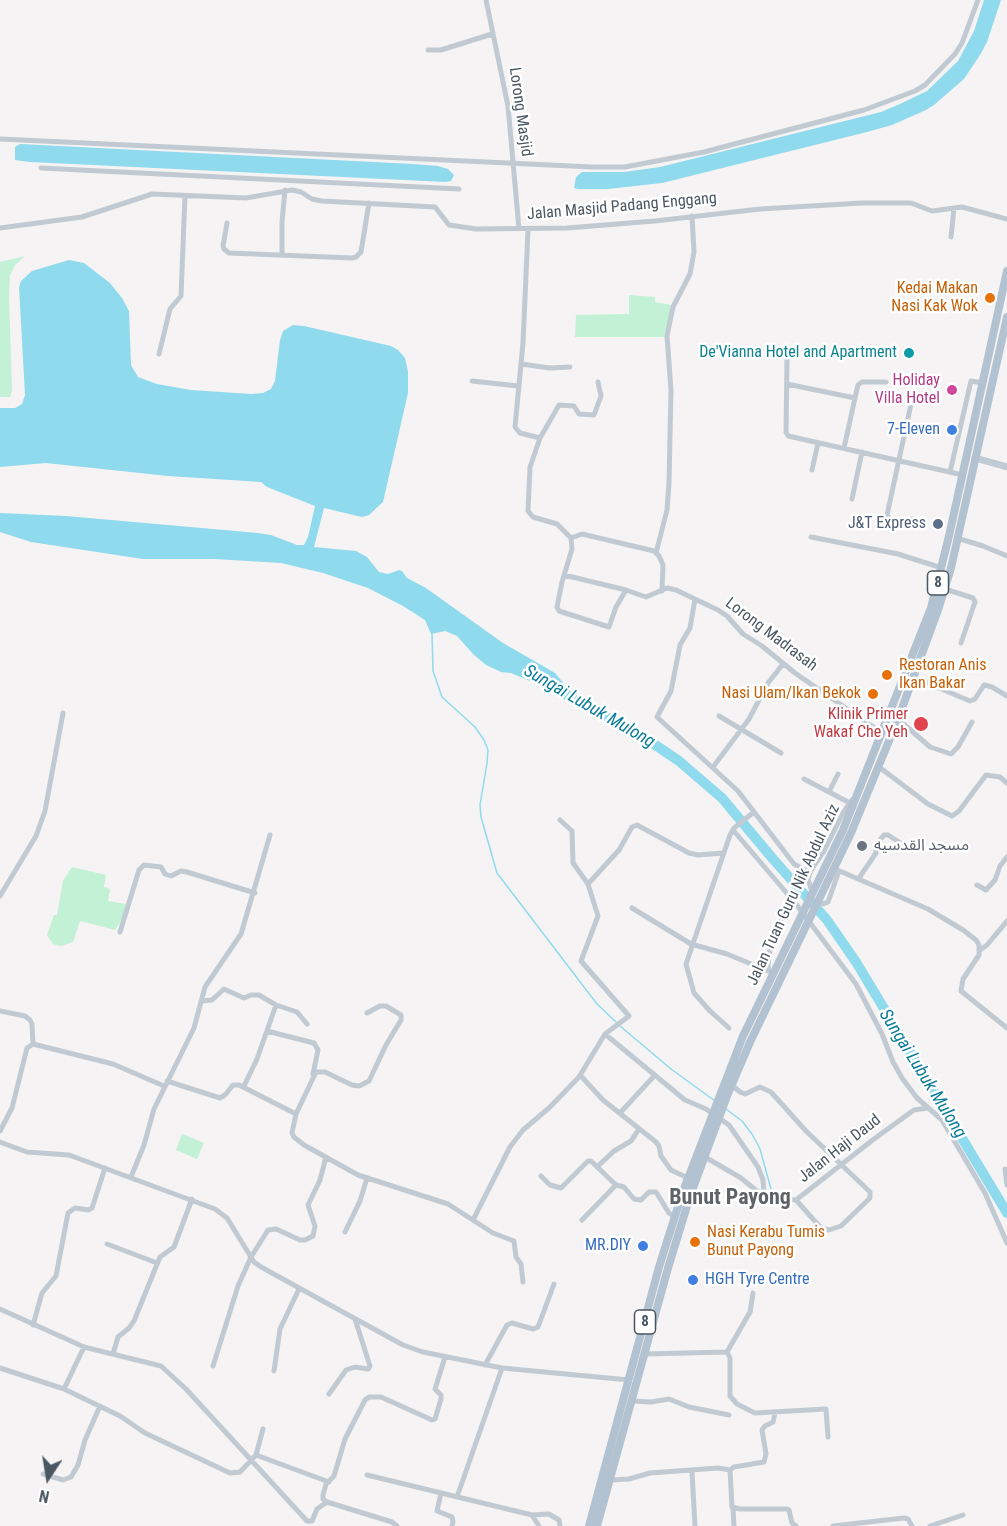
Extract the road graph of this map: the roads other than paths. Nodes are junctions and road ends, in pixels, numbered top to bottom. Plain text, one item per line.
1 (486, 0) edge
2 (978, 0) edge
3 (492, 34) junction
4 (428, 50) dead end
5 (0, 139) edge
6 (514, 163) junction
7 (41, 168) dead end
8 (459, 189) dead end
9 (285, 190) junction
10 (185, 196) junction
11 (369, 203) junction
12 (954, 208) junction
13 (692, 216) junction
14 (1007, 219) edge
15 (227, 223) dead end
16 (0, 228) edge
17 (519, 229) junction
18 (528, 230) junction
19 (951, 237) dead end
20 (282, 254) junction
21 (1007, 273) edge
22 (1007, 317) edge
23 (1005, 338) edge
24 (159, 354) dead end
25 (787, 359) dead end
26 (521, 364) junction
27 (570, 367) dead end
28 (472, 381) dead end
29 (598, 382) dead end
30 (886, 382) dead end
31 (983, 383) junction
32 (787, 384) junction
33 (518, 386) junction
34 (913, 395) dead end
35 (855, 398) junction
36 (965, 408) junction
37 (977, 410) junction
38 (540, 438) junction
39 (818, 442) junction
40 (844, 448) junction
41 (862, 452) junction
42 (975, 458) junction
43 (898, 460) junction
44 (1007, 467) edge
45 (812, 470) dead end
46 (950, 472) junction
47 (963, 475) junction
48 (852, 499) dead end
49 (912, 519) dead end
50 (810, 537) dead end
51 (571, 538) junction
52 (957, 538) junction
53 (656, 553) junction
54 (1007, 556) edge
55 (942, 568) junction
56 (564, 575) junction
57 (626, 590) junction
58 (945, 590) junction
59 (662, 591) junction
60 (695, 599) junction
61 (961, 643) dead end
62 (783, 664) junction
63 (913, 677) junction
64 (1007, 696) edge
65 (63, 713) dead end
66 (719, 716) dead end
67 (898, 719) junction
68 (972, 722) dead end
69 (741, 728) junction
70 (882, 733) junction
71 (781, 753) dead end
72 (713, 766) junction
73 (879, 767) junction
74 (838, 774) dead end
75 (804, 779) dead end
76 (1007, 783) edge
77 (829, 792) junction
78 (858, 794) junction
79 (849, 803) junction
80 (752, 814) junction
81 (560, 820) dead end
82 (734, 829) junction
83 (270, 836) dead end
84 (902, 844) dead end
85 (723, 853) junction
86 (1007, 857) edge
87 (837, 870) junction
88 (810, 873) junction
89 (860, 878) junction
90 (588, 884) junction
91 (977, 885) dead end
92 (255, 893) junction
93 (0, 896) edge
94 (790, 898) junction
95 (632, 908) dead end
96 (1007, 921) edge
97 (120, 932) dead end
98 (692, 944) junction
99 (980, 950) junction
100 (771, 972) junction
101 (202, 1001) junction
102 (276, 1005) junction
103 (0, 1011) edge
104 (367, 1013) dead end
105 (307, 1024) dead end
106 (729, 1028) dead end
107 (1007, 1028) edge
108 (267, 1031) junction
109 (605, 1034) junction
110 (33, 1044) junction
111 (580, 1075) junction
112 (655, 1075) junction
113 (313, 1076) junction
114 (165, 1084) junction
115 (732, 1085) junction
116 (244, 1086) junction
117 (724, 1095) junction
118 (928, 1108) junction
119 (620, 1113) junction
120 (296, 1114) junction
121 (713, 1122) junction
122 (639, 1129) junction
123 (0, 1131) edge
124 (0, 1142) edge
125 (705, 1156) junction
126 (326, 1157) junction
127 (841, 1164) junction
128 (597, 1167) junction
129 (105, 1168) junction
130 (1005, 1169) dead end
131 (542, 1176) dead end
132 (131, 1177) junction
133 (368, 1178) junction
134 (688, 1178) junction
135 (616, 1185) junction
136 (1007, 1185) edge
137 (764, 1194) junction
138 (192, 1199) junction
139 (795, 1200) junction
140 (675, 1217) junction
141 (473, 1220) junction
142 (582, 1220) dead end
143 (345, 1232) dead end
144 (1007, 1243) edge
145 (107, 1244) dead end
146 (251, 1257) junction
147 (157, 1263) junction
148 (667, 1274) junction
149 (656, 1280) junction
150 (523, 1282) dead end
151 (554, 1284) dead end
152 (299, 1289) junction
153 (753, 1293) dead end
154 (0, 1309) edge
155 (355, 1319) junction
156 (33, 1325) junction
157 (84, 1347) junction
158 (727, 1352) junction
159 (113, 1354) junction
160 (645, 1354) junction
161 (445, 1357) junction
162 (485, 1365) junction
163 (213, 1366) dead end
164 (0, 1368) edge
165 (502, 1368) junction
166 (274, 1371) dead end
167 (629, 1380) junction
168 (64, 1389) junction
169 (329, 1394) dead end
170 (632, 1401) junction
171 (100, 1406) junction
172 (775, 1413) junction
173 (729, 1415) dead end
174 (263, 1429) dead end
175 (828, 1437) dead end
176 (253, 1457) junction
177 (730, 1470) junction
178 (692, 1472) junction
179 (43, 1474) dead end
180 (367, 1475) dead end
181 (611, 1480) junction
182 (329, 1482) junction
183 (441, 1492) junction
184 (457, 1497) junction
185 (327, 1502) junction
186 (733, 1508) junction
187 (532, 1515) junction
188 (963, 1515) dead end
189 (397, 1526) edge
190 (452, 1526) edge
191 (538, 1526) edge
192 (560, 1526) edge
193 (589, 1526) edge
194 (597, 1526) edge
195 (695, 1526) edge
196 (734, 1526) edge
197 (796, 1526) edge
198 (833, 1526) edge
199 (912, 1526) edge
200 (930, 1526) edge

1 - 3 street, Lorong Masjid
2 - 6 street
3 - 4 street
3 - 6 street, Lorong Masjid
5 - 6 street
6 - 17 street, Lorong Masjid
7 - 8 street
9 - 10 street, Jalan Masjid Padang Enggang
9 - 11 street, Jalan Masjid Padang Enggang
9 - 20 street
10 - 16 street, Jalan Masjid Padang Enggang
10 - 24 street
11 - 17 street, Jalan Masjid Padang Enggang
11 - 20 street
12 - 13 street, Jalan Masjid Padang Enggang
12 - 14 street, Jalan Masjid Padang Enggang
12 - 19 street
13 - 18 street, Jalan Masjid Padang Enggang
13 - 53 street
15 - 20 street
17 - 18 street, Jalan Masjid Padang Enggang
18 - 26 street
21 - 31 main road, Jalan Tuan Guru Nik Abdul Aziz / 8
22 - 23 main road, Jalan Tuan Guru Nik Abdul Aziz / 8
23 - 42 main road, Jalan Tuan Guru Nik Abdul Aziz / 8
25 - 32 street
26 - 27 street
26 - 33 street
28 - 33 street
29 - 38 street
30 - 35 street
31 - 36 street
31 - 37 main road, Jalan Tuan Guru Nik Abdul Aziz / 8
32 - 35 street
32 - 39 street
33 - 38 street
34 - 43 street
35 - 40 street
36 - 37 street
36 - 46 street
37 - 47 main road, Jalan Tuan Guru Nik Abdul Aziz / 8
38 - 51 street
39 - 40 street
39 - 45 street
40 - 41 street
41 - 43 street
41 - 48 street
42 - 44 street
42 - 52 main road, Jalan Tuan Guru Nik Abdul Aziz / 8
43 - 46 street
43 - 49 street
46 - 47 street
47 - 55 main road, Jalan Tuan Guru Nik Abdul Aziz / 8
50 - 55 street
51 - 53 street
51 - 56 street
52 - 54 street
52 - 58 main road, Jalan Tuan Guru Nik Abdul Aziz / 8
53 - 59 street
55 - 70 main road, Jalan Tuan Guru Nik Abdul Aziz / 8
56 - 57 street, Lorong Madrasah
56 - 57 street
57 - 59 street, Lorong Madrasah
58 - 61 street
58 - 63 main road, Jalan Tuan Guru Nik Abdul Aziz / 8
59 - 60 street, Lorong Madrasah
60 - 62 street, Lorong Madrasah
60 - 72 street
62 - 69 street
62 - 70 street, Lorong Madrasah
63 - 64 street
63 - 67 main road, Jalan Tuan Guru Nik Abdul Aziz / 8
65 - 93 street
66 - 69 street
67 - 68 street
67 - 73 main road, Jalan Tuan Guru Nik Abdul Aziz / 8
69 - 71 street
69 - 72 street
70 - 78 main road, Jalan Tuan Guru Nik Abdul Aziz / 8
72 - 80 street
73 - 76 street
73 - 87 main road, Jalan Tuan Guru Nik Abdul Aziz / 8
74 - 77 street
75 - 77 street
77 - 79 street
78 - 79 street
78 - 100 main road, Jalan Tuan Guru Nik Abdul Aziz / 8
79 - 88 street
80 - 82 street
80 - 88 street
81 - 90 street
82 - 85 street
82 - 94 street
83 - 92 street
84 - 89 street
85 - 90 street
85 - 98 street
86 - 91 street
87 - 88 street
87 - 89 street
87 - 115 main road, Jalan Tuan Guru Nik Abdul Aziz / 8
89 - 99 street
90 - 109 street
92 - 97 street
92 - 101 street
94 - 100 street
94 - 118 street
95 - 98 street
96 - 99 street
98 - 100 street
98 - 106 street
99 - 107 street
100 - 117 main road, Jalan Tuan Guru Nik Abdul Aziz / 8
101 - 102 street
101 - 114 street
102 - 105 street
102 - 108 street
103 - 110 street
104 - 113 street
108 - 113 street
108 - 116 street
109 - 111 street
109 - 112 street
110 - 114 street
110 - 123 street
111 - 119 street
111 - 141 street
112 - 119 street
112 - 137 street
113 - 120 street
114 - 116 street
114 - 132 street
115 - 117 main road, Jalan Tuan Guru Nik Abdul Aziz / 8
115 - 127 street
116 - 120 street
117 - 121 main road, Jalan Tuan Guru Nik Abdul Aziz / 8
118 - 127 street, Jalan Haji Daud
118 - 144 street
119 - 122 street
120 - 126 street
121 - 125 main road, Jalan Tuan Guru Nik Abdul Aziz / 8
121 - 134 main road, Jalan Tuan Guru Nik Abdul Aziz / 8
122 - 128 street
122 - 134 street
124 - 129 street
125 - 137 street, Jalan Haji Daud
125 - 148 main road, Jalan Tuan Guru Nik Abdul Aziz / 8
126 - 133 street
126 - 146 street
127 - 139 street, Jalan Haji Daud
127 - 139 street
128 - 131 street
128 - 135 street
129 - 132 street
129 - 156 street
130 - 136 street
132 - 138 street
133 - 141 street
133 - 143 street
134 - 140 main road, Jalan Tuan Guru Nik Abdul Aziz / 8
135 - 140 street
135 - 142 street
137 - 139 street, Jalan Haji Daud
138 - 146 street
138 - 147 street
140 - 149 main road, Jalan Tuan Guru Nik Abdul Aziz / 8
141 - 150 street
145 - 147 street
146 - 152 street
146 - 163 street
147 - 159 street
148 - 149 main road
148 - 160 main road, Jalan Tuan Guru Nik Abdul Aziz / 8
149 - 167 main road, Jalan Tuan Guru Nik Abdul Aziz / 8
151 - 162 street
152 - 155 street
152 - 166 street
153 - 158 street
154 - 156 street
155 - 161 street
155 - 169 street
156 - 157 street
157 - 159 street
157 - 168 street
158 - 160 street
158 - 172 street
159 - 176 street
160 - 170 main road, Jalan Tuan Guru Nik Abdul Aziz / 8
161 - 162 street
161 - 182 street
162 - 165 street
164 - 168 street
165 - 167 street
165 - 184 street
167 - 193 main road, Jalan Tuan Guru Nik Abdul Aziz / 8
168 - 171 street
170 - 173 street
170 - 181 main road, Jalan Tuan Guru Nik Abdul Aziz / 8
171 - 176 street
171 - 179 street
172 - 175 street
172 - 177 street
174 - 176 street
176 - 182 street
176 - 185 street
177 - 178 street
177 - 186 street
178 - 181 street
178 - 195 street
180 - 183 street
181 - 194 main road, Jalan Tuan Guru Nik Abdul Aziz / 8
182 - 185 street
183 - 184 street
183 - 190 street
184 - 187 street
185 - 189 street
186 - 196 street
186 - 197 street
187 - 191 street
187 - 192 street
188 - 200 street
198 - 199 street

